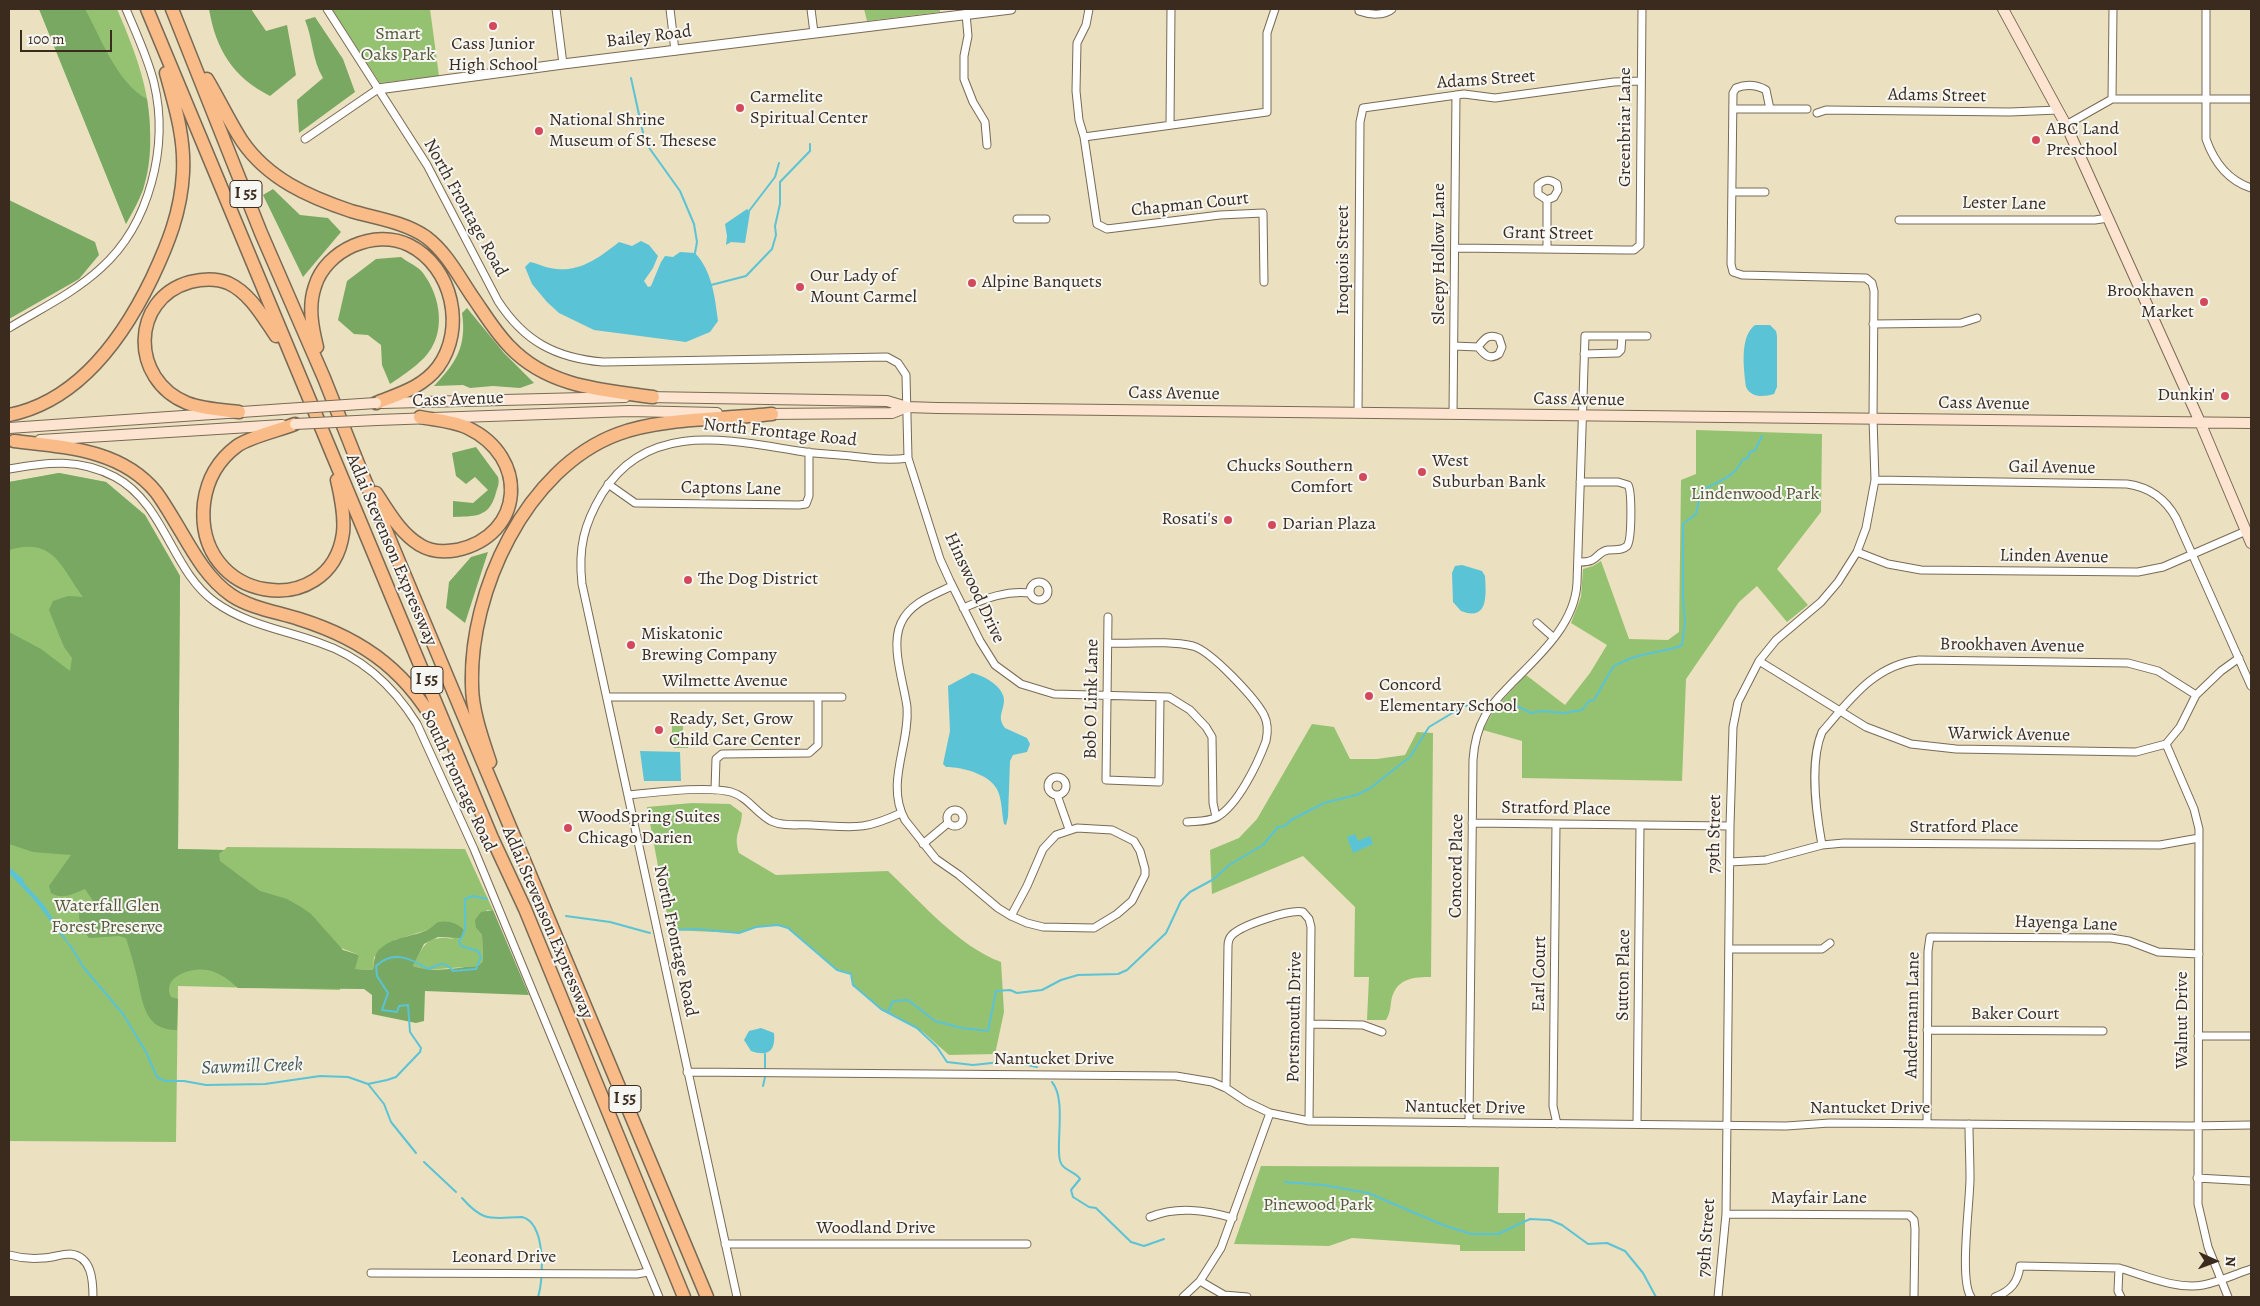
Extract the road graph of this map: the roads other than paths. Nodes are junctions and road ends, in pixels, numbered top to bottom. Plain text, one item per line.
1 (126, 9) edge
2 (147, 9) edge
3 (172, 9) edge
4 (327, 9) edge
5 (556, 9) edge
6 (670, 9) edge
7 (811, 9) edge
8 (1011, 9) edge
9 (1089, 9) edge
10 (1171, 9) edge
11 (1275, 9) edge
12 (1359, 9) edge
13 (1392, 9) edge
14 (1642, 9) edge
15 (2003, 9) edge
16 (2113, 9) edge
17 (2206, 9) edge
18 (966, 14) junction
19 (152, 22) junction
20 (814, 33) junction
21 (186, 42) junction
22 (675, 51) junction
23 (563, 64) junction
24 (1641, 81) junction
25 (378, 89) junction
26 (1456, 95) junction
27 (2112, 99) junction
28 (2206, 99) junction
29 (2251, 99) edge
30 (1363, 108) joint
31 (1733, 109) junction
32 (1770, 109) junction
33 (1807, 109) dead end
34 (2058, 110) junction
35 (1816, 112) dead end
36 (1170, 125) junction
37 (2066, 125) junction
38 (1084, 137) junction
39 (305, 139) dead end
40 (987, 145) dead end
41 (2251, 188) edge
42 (1732, 192) junction
43 (1765, 192) dead end
44 (1547, 200) dead end
45 (2108, 218) junction
46 (1017, 219) dead end
47 (1046, 219) dead end
48 (1899, 220) dead end
49 (1640, 245) joint
50 (1455, 248) junction
51 (1547, 249) junction
52 (1264, 282) dead end
53 (1977, 318) dead end
54 (1873, 324) junction
55 (9, 328) edge
56 (1622, 336) junction
57 (1647, 336) dead end
58 (1454, 346) junction
59 (1478, 347) dead end
60 (289, 354) junction
61 (1584, 354) junction
62 (324, 378) junction
63 (653, 397) junction
64 (376, 403) junction
65 (907, 407) junction
66 (239, 412) junction
67 (1358, 413) junction
68 (772, 414) junction
69 (1452, 414) junction
70 (9, 415) edge
71 (1583, 416) junction
72 (420, 417) junction
73 (1873, 419) junction
74 (2200, 422) junction
75 (2251, 423) edge
76 (295, 424) junction
77 (9, 428) edge
78 (11, 441) edge
79 (331, 451) junction
80 (809, 452) junction
81 (908, 458) junction
82 (9, 469) edge
83 (361, 471) junction
84 (1875, 480) junction
85 (1580, 482) junction
86 (608, 484) junction
87 (2246, 531) junction
88 (2251, 543) edge
89 (1857, 552) junction
90 (2192, 554) junction
91 (1578, 562) junction
92 (952, 586) junction
93 (1030, 593) dead end
94 (963, 608) junction
95 (1108, 617) dead end
96 (1537, 624) dead end
97 (1554, 638) junction
98 (1108, 643) junction
99 (2239, 658) junction
100 (1759, 661) junction
101 (2251, 686) edge
102 (2196, 694) junction
103 (1111, 695) junction
104 (608, 697) junction
105 (818, 697) junction
106 (842, 697) dead end
107 (1160, 697) junction
108 (1839, 712) junction
109 (2166, 744) junction
110 (715, 790) junction
111 (629, 795) junction
112 (1057, 795) dead end
113 (901, 813) junction
114 (1216, 818) junction
115 (1187, 822) dead end
116 (948, 823) dead end
117 (1472, 823) junction
118 (1556, 824) junction
119 (1640, 825) junction
120 (1730, 826) junction
121 (1068, 830) junction
122 (492, 838) junction
123 (2200, 838) junction
124 (923, 844) junction
125 (1822, 845) junction
126 (521, 854) junction
127 (1730, 862) junction
128 (1011, 916) junction
129 (1930, 936) joint
130 (1830, 943) dead end
131 (1729, 949) junction
132 (2198, 954) junction
133 (1310, 1024) junction
134 (1927, 1030) junction
135 (2103, 1031) dead end
136 (1382, 1032) dead end
137 (2198, 1036) junction
138 (2251, 1036) edge
139 (687, 1072) junction
140 (1226, 1088) junction
141 (1270, 1113) junction
142 (1309, 1121) junction
143 (1469, 1123) junction
144 (1557, 1124) junction
145 (1637, 1124) junction
146 (1927, 1124) junction
147 (1969, 1124) junction
148 (2251, 1124) edge
149 (1727, 1125) junction
150 (2197, 1126) junction
151 (2197, 1178) junction
152 (2251, 1181) edge
153 (1726, 1214) junction
154 (1150, 1217) dead end
155 (1233, 1218) junction
156 (725, 1244) junction
157 (1027, 1244) dead end
158 (9, 1255) edge
159 (2119, 1268) junction
160 (2251, 1269) edge
161 (648, 1272) junction
162 (371, 1273) dead end
163 (2220, 1279) junction
164 (1200, 1281) junction
165 (93, 1297) edge
166 (658, 1297) edge
167 (684, 1297) edge
168 (707, 1297) edge
169 (737, 1297) edge
170 (1183, 1297) edge
171 (1247, 1297) edge
172 (1718, 1297) edge
173 (1914, 1297) edge
174 (1971, 1297) edge
175 (1995, 1297) edge
176 (2121, 1297) edge
177 (2228, 1297) edge

1 - 55 street
2 - 19 highway, Adlai Stevenson Expressway / I 55
3 - 21 highway, Adlai Stevenson Expressway / I 55
4 - 25 street, North Frontage Road
5 - 23 street
6 - 22 street
7 - 20 street
8 - 18 street, Bailey Road
9 - 38 street
10 - 36 street
11 - 36 street
12 - 13 street
14 - 24 street, Greenbriar Lane
15 - 34 main road
16 - 27 street
17 - 28 street
18 - 20 street, Bailey Road
18 - 40 street
19 - 60 highway, Adlai Stevenson Expressway / I 55
19 - 70 highway
20 - 22 street, Bailey Road
21 - 62 highway, Adlai Stevenson Expressway / I 55
21 - 63 highway
22 - 23 street, Bailey Road
23 - 25 street, Bailey Road
24 - 26 street, Adams Street
24 - 49 street, Greenbriar Lane
25 - 39 street, Bailey Road
25 - 65 street, North Frontage Road
26 - 30 street, Adams Street
26 - 50 street, Sleepy Hollow Lane
27 - 28 street
27 - 37 street
28 - 29 street
28 - 41 street
30 - 67 street, Iroquois Street
31 - 32 street
31 - 32 street
31 - 42 street
32 - 33 street
34 - 35 street, Adams Street
34 - 37 main road
36 - 38 street
37 - 45 main road
38 - 52 street, Chapman Court
42 - 43 street
42 - 54 street, 79th Street
44 - 51 street
45 - 48 street, Lester Lane
45 - 74 main road
46 - 47 street
49 - 51 street, Grant Street
50 - 51 street, Grant Street
50 - 58 street, Sleepy Hollow Lane
53 - 54 street
54 - 73 street, 79th Street
56 - 57 street
56 - 61 street
56 - 61 street
58 - 59 street
58 - 69 street, Sleepy Hollow Lane
60 - 66 highway
60 - 79 highway, Adlai Stevenson Expressway / I 55
61 - 71 street, Concord Place
62 - 64 highway
62 - 83 highway, Adlai Stevenson Expressway / I 55
63 - 64 main road, Cass Avenue
63 - 65 main road, Cass Avenue
64 - 66 main road, Cass Avenue, bridge
65 - 67 main road, Cass Avenue
65 - 68 main road, Cass Avenue
65 - 81 street, North Frontage Road
66 - 77 main road, Cass Avenue
67 - 69 main road, Cass Avenue
68 - 72 main road, Cass Avenue
68 - 126 highway
69 - 71 main road, Cass Avenue
71 - 73 main road, Cass Avenue
71 - 85 street, Concord Place
72 - 76 main road, Cass Avenue, bridge
72 - 83 highway
73 - 74 main road, Cass Avenue
73 - 84 street, 79th Street
74 - 75 main road, Cass Avenue
74 - 87 main road
76 - 78 main road, Cass Avenue
76 - 79 highway
78 - 122 highway
79 - 122 highway, Adlai Stevenson Expressway / I 55
80 - 81 street, North Frontage Road
80 - 86 street, North Frontage Road
80 - 86 street, Captons Lane
81 - 92 street, Hinswood Drive
82 - 161 street, South Frontage Road
83 - 126 highway, Adlai Stevenson Expressway / I 55
84 - 89 street, 79th Street
84 - 90 street, Gail Avenue
85 - 91 street, Concord Place
85 - 91 street
86 - 104 street, North Frontage Road
87 - 88 main road
87 - 90 street, Linden Avenue
89 - 90 street, Linden Avenue
89 - 100 street, 79th Street
90 - 99 street, Gail Avenue
91 - 97 street, Concord Place
92 - 94 street, Hinswood Drive
92 - 113 street
93 - 94 street
94 - 103 street, Hinswood Drive
95 - 98 street, Bob O Link Lane
96 - 97 street
97 - 117 street, Concord Place
98 - 103 street, Bob O Link Lane
98 - 114 street
99 - 101 street, Gail Avenue
99 - 102 street
100 - 108 street, Warwick Avenue
100 - 120 street, 79th Street
102 - 108 street, Brookhaven Avenue
102 - 109 street
103 - 107 street, Hinswood Drive
103 - 107 street, Bob O Link Lane
104 - 105 street, Wilmette Avenue
104 - 111 street, North Frontage Road
105 - 106 street, Wilmette Avenue
105 - 110 street
107 - 114 street, Hinswood Drive
108 - 109 street, Warwick Avenue
108 - 125 street, Brookhaven Avenue
109 - 123 street, Walnut Drive
110 - 111 street
110 - 113 street
111 - 139 street, North Frontage Road
112 - 121 street
113 - 124 street
114 - 115 street
116 - 124 street
117 - 118 street, Stratford Place
117 - 143 street, Concord Place
118 - 119 street, Stratford Place
118 - 144 street, Earl Court
119 - 120 street, Stratford Place
119 - 145 street, Sutton Place
120 - 127 street, 79th Street
121 - 128 street
121 - 128 street
122 - 167 highway, Adlai Stevenson Expressway / I 55
123 - 125 street, Stratford Place
123 - 132 street, Walnut Drive
124 - 128 street
125 - 127 street, Stratford Place
126 - 168 highway, Adlai Stevenson Expressway / I 55
127 - 131 street, 79th Street
129 - 132 street, Hayenga Lane
129 - 134 street, Andermann Lane
130 - 131 street
131 - 149 street, 79th Street
132 - 137 street, Walnut Drive
133 - 136 street
133 - 140 street, Portsmouth Drive
133 - 142 street, Portsmouth Drive
134 - 135 street, Baker Court
134 - 146 street, Andermann Lane
137 - 138 street
137 - 150 street, Walnut Drive
139 - 140 street, Nantucket Drive
139 - 156 street, North Frontage Road
140 - 141 street, Nantucket Drive
141 - 142 street, Nantucket Drive
141 - 155 street
142 - 143 street, Nantucket Drive
143 - 144 street, Nantucket Drive
144 - 145 street, Nantucket Drive
145 - 149 street, Nantucket Drive
146 - 147 street, Nantucket Drive
146 - 149 street, Nantucket Drive
147 - 150 street, Nantucket Drive
147 - 174 street
148 - 150 street, Nantucket Drive
149 - 153 street, 79th Street
150 - 151 street, Walnut Drive
151 - 152 street
151 - 163 street, Walnut Drive
153 - 172 street, 79th Street
153 - 173 street, Mayfair Lane
154 - 155 street
155 - 164 street
156 - 157 street, Woodland Drive
156 - 169 street, North Frontage Road
158 - 165 street
159 - 163 street
159 - 175 street
159 - 176 street
160 - 163 street
161 - 162 street, Leonard Drive
161 - 166 street, South Frontage Road
163 - 177 street, Walnut Drive
164 - 170 street
164 - 171 street

